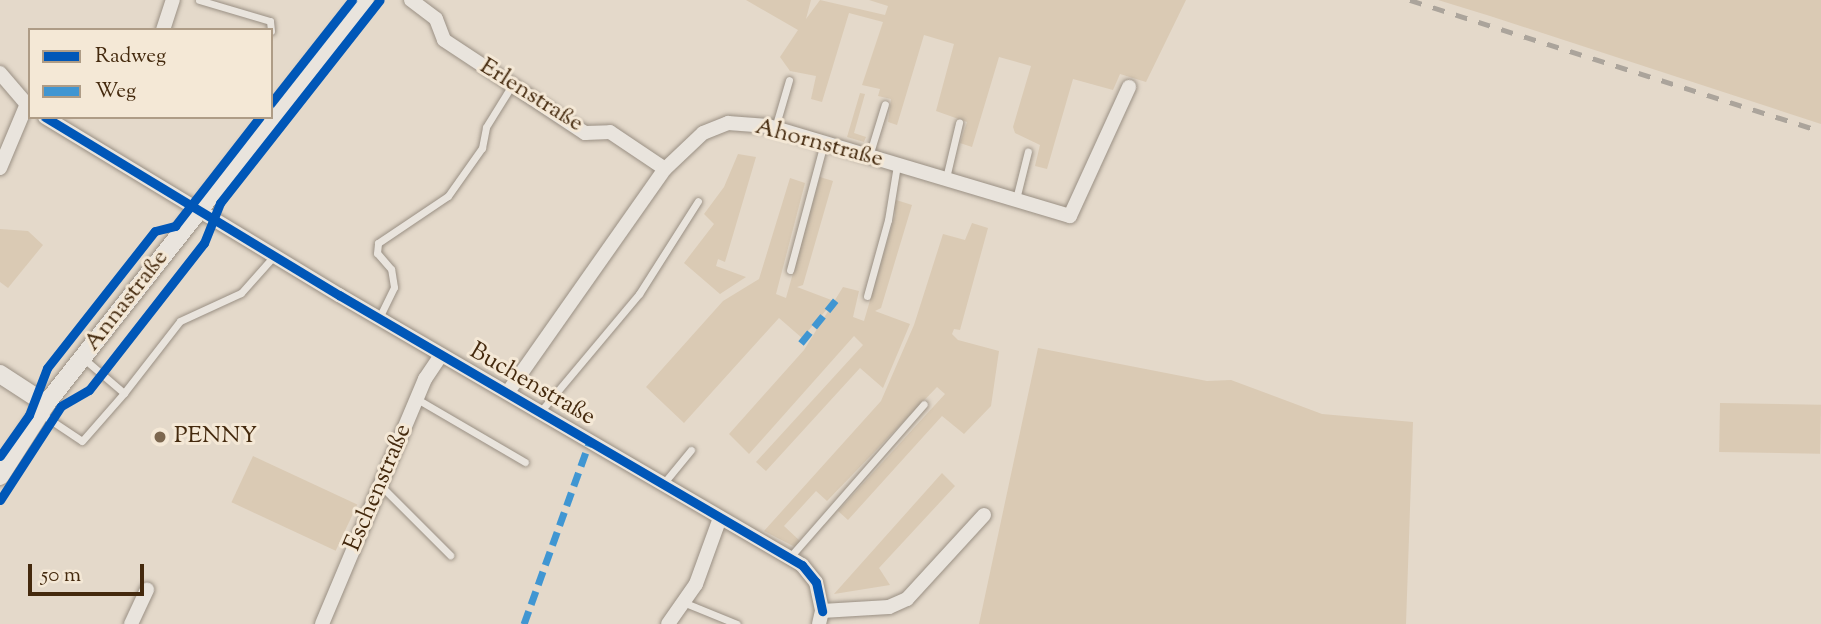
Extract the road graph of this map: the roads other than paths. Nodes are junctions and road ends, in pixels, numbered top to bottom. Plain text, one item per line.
1 (173, 0) edge
2 (199, 0) edge
3 (365, 0) edge
4 (411, 0) edge
5 (164, 28) edge
6 (271, 28) edge
7 (0, 73) edge
8 (789, 80) dead end
9 (512, 85) junction
10 (1129, 88) dead end
11 (885, 104) dead end
12 (28, 107) edge
13 (273, 116) edge
14 (48, 119) edge
15 (271, 119) edge
16 (959, 123) dead end
17 (775, 128) junction
18 (824, 143) junction
19 (1028, 151) dead end
20 (869, 156) junction
21 (897, 164) junction
22 (0, 168) edge
23 (665, 170) junction
24 (946, 178) junction
25 (1016, 199) junction
26 (698, 201) dead end
27 (198, 211) junction
28 (274, 256) junction
29 (790, 270) dead end
30 (867, 296) dead end
31 (379, 318) junction
32 (441, 355) junction
33 (82, 358) junction
34 (0, 374) edge
35 (508, 392) junction
36 (124, 393) junction
37 (417, 399) junction
38 (924, 404) dead end
39 (43, 408) junction
40 (540, 412) junction
41 (691, 450) dead end
42 (525, 462) dead end
43 (0, 476) edge
44 (380, 485) junction
45 (663, 485) junction
46 (984, 514) dead end
47 (720, 519) junction
48 (450, 555) dead end
49 (790, 558) junction
50 (147, 590) dead end
51 (682, 602) junction
52 (820, 617) edge
53 (131, 624) edge
54 (322, 624) edge
55 (668, 624) edge
56 (737, 624) edge

1 - 5 street
2 - 6 lane
3 - 13 street, Annastraße
4 - 9 street, Erlenstraße
7 - 12 street
8 - 17 lane
9 - 23 street, Erlenstraße
9 - 31 lane
10 - 25 street, Ahornstraße
11 - 20 lane
12 - 22 street
14 - 27 street, Buchenstraße
15 - 27 street, Annastraße
16 - 24 lane
17 - 18 street, Ahornstraße
17 - 23 street, Ahornstraße
18 - 20 street, Ahornstraße
18 - 29 lane
19 - 25 lane
20 - 21 street, Ahornstraße
21 - 24 street, Ahornstraße
21 - 30 lane
23 - 35 street, Ahornstraße
24 - 25 street, Ahornstraße
26 - 40 lane
27 - 28 street, Buchenstraße
27 - 33 street, Annastraße
28 - 31 street, Buchenstraße
28 - 36 lane
31 - 32 street, Buchenstraße
32 - 35 street, Buchenstraße
32 - 37 street, Eschenstraße
33 - 36 lane
33 - 39 street, Annastraße
34 - 39 street
35 - 40 street, Buchenstraße
36 - 39 lane
37 - 42 lane
37 - 44 street, Eschenstraße
38 - 49 lane
39 - 43 street, Annastraße
40 - 45 street, Buchenstraße
41 - 45 lane
44 - 48 lane
44 - 54 street, Eschenstraße
45 - 47 street, Buchenstraße
46 - 52 street
47 - 49 street, Buchenstraße
47 - 51 street
49 - 52 street, Buchenstraße
50 - 53 street
51 - 55 street
51 - 56 lane

